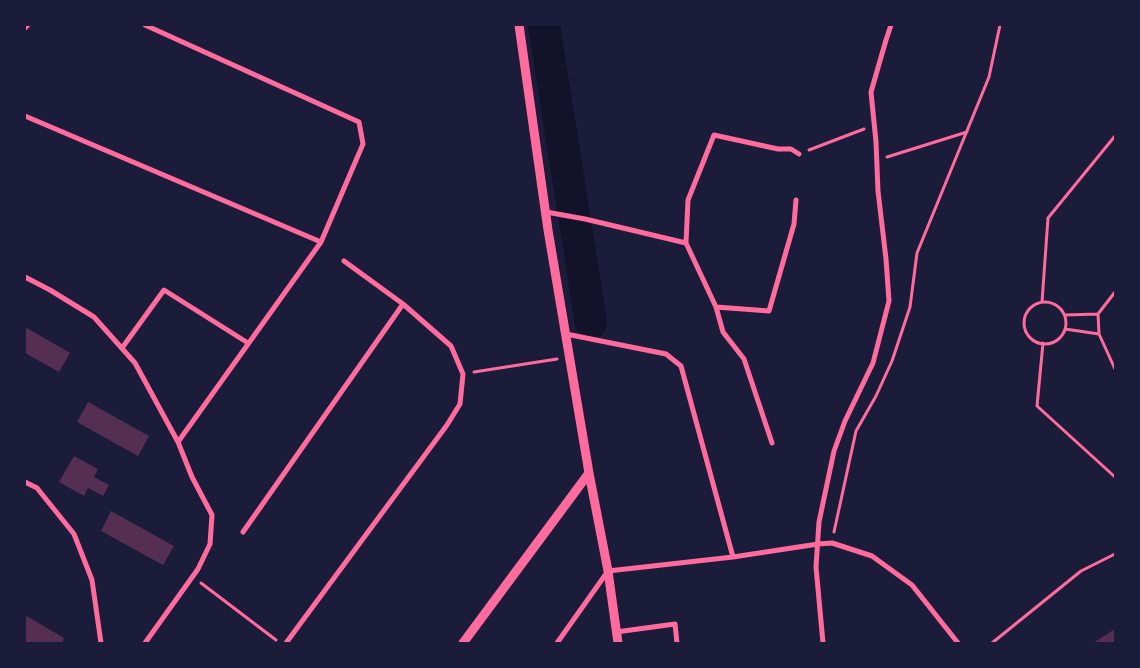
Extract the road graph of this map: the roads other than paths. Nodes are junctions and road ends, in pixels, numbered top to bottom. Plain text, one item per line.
1 (28, 25) edge
2 (145, 25) edge
3 (519, 25) edge
4 (891, 25) edge
5 (25, 28) edge
6 (25, 116) edge
7 (799, 154) road end
8 (796, 200) dead end
9 (546, 212) junction
10 (321, 242) junction
11 (686, 243) junction
12 (344, 261) dead end
13 (25, 277) edge
14 (403, 304) junction
15 (716, 307) junction
16 (566, 334) junction
17 (248, 343) junction
18 (122, 348) junction
19 (178, 442) junction
20 (772, 443) dead end
21 (589, 472) junction
22 (25, 482) edge
23 (243, 532) dead end
24 (818, 544) junction
25 (733, 557) junction
26 (608, 571) junction
27 (616, 632) junction
28 (101, 643) edge
29 (145, 643) edge
30 (286, 643) edge
31 (463, 643) edge
32 (557, 643) edge
33 (618, 643) edge
34 (677, 643) edge
35 (823, 643) edge
36 (958, 643) edge

1 - 5 street
2 - 10 street
3 - 9 street
4 - 24 street
6 - 10 street
7 - 11 street
8 - 15 street
9 - 11 street
9 - 16 street
10 - 17 street
11 - 15 street
12 - 14 street
13 - 18 street
14 - 23 street
14 - 30 street
15 - 20 street
16 - 21 street
16 - 25 street
17 - 18 street
17 - 19 street
18 - 19 street
19 - 29 street
21 - 26 street
21 - 31 street
22 - 28 street
24 - 25 street
24 - 35 street
24 - 36 street
25 - 26 street
26 - 27 street
26 - 32 street
27 - 33 street
27 - 34 street

